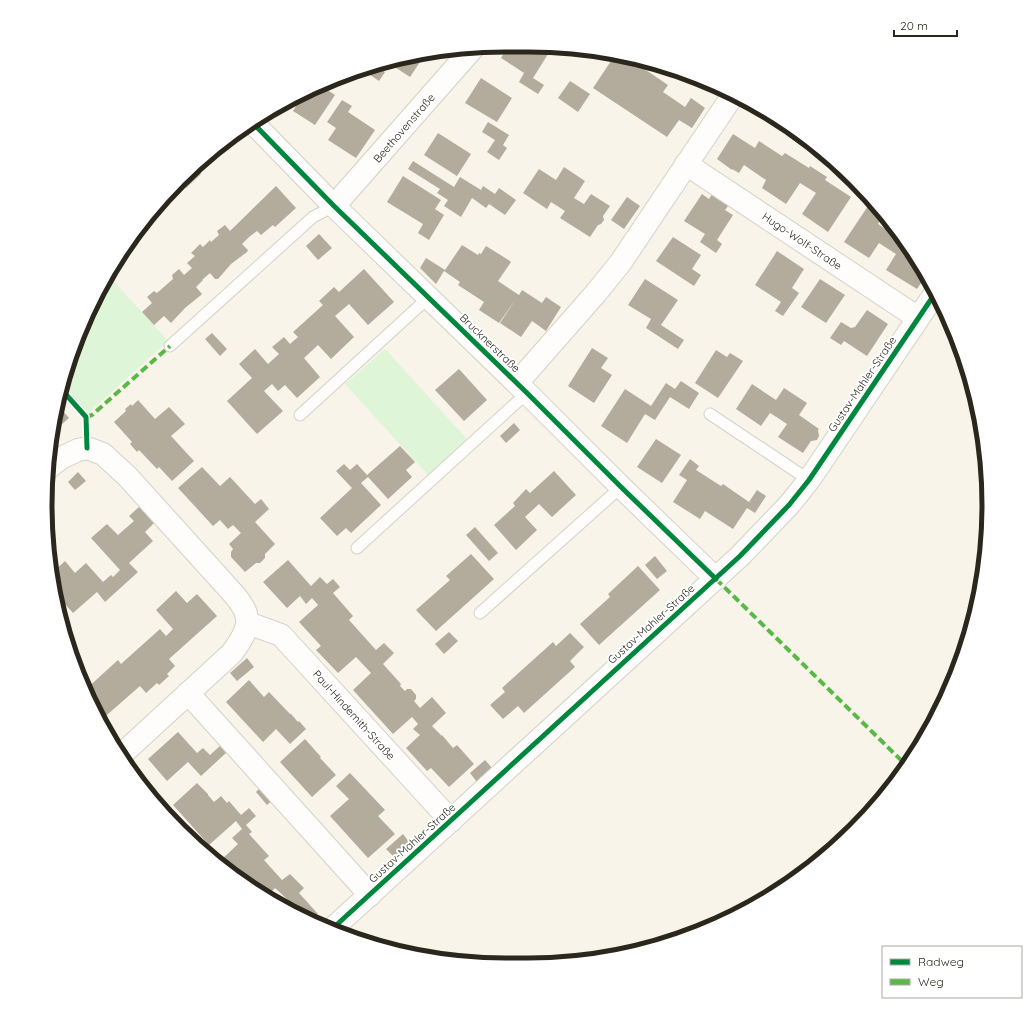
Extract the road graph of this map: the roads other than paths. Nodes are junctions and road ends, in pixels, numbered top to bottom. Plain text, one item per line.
1 (468, 54) edge
2 (730, 99) edge
3 (256, 126) edge
4 (686, 164) junction
5 (334, 206) junction
6 (428, 298) junction
7 (932, 298) edge
8 (918, 318) junction
9 (170, 346) dead end
10 (522, 388) junction
11 (710, 414) dead end
12 (300, 415) dead end
13 (54, 464) edge
14 (809, 480) junction
15 (621, 487) junction
16 (357, 548) dead end
17 (716, 579) junction
18 (480, 612) dead end
19 (248, 623) junction
20 (188, 693) junction
21 (125, 752) edge
22 (451, 821) junction
23 (370, 895) junction
24 (336, 925) edge

1 - 5 street, Beethovenstraße
2 - 4 street
3 - 5 street, Brucknerstraße
4 - 8 street, Hugo-Wolf-Straße
4 - 10 street
5 - 6 street, Brucknerstraße
5 - 9 lane
6 - 10 street, Brucknerstraße
6 - 12 lane
7 - 8 street, Gustav-Mahler-Straße
8 - 14 street, Gustav-Mahler-Straße
10 - 15 street, Brucknerstraße
10 - 16 lane
11 - 14 lane
13 - 19 street
14 - 17 street, Gustav-Mahler-Straße
15 - 17 street, Brucknerstraße
15 - 18 lane
17 - 22 street, Gustav-Mahler-Straße
19 - 20 street
19 - 22 street, Paul-Hindemith-Straße
20 - 21 street
20 - 23 street
22 - 23 street, Gustav-Mahler-Straße
23 - 24 street, Gustav-Mahler-Straße

